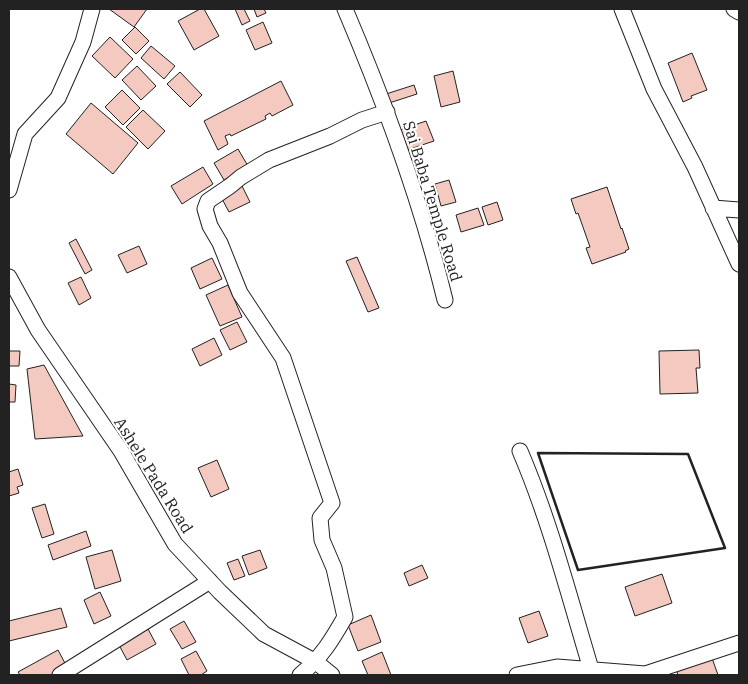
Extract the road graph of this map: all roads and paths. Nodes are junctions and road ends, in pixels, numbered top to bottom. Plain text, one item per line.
1 (92, 9) edge
2 (346, 9) edge
3 (622, 9) edge
4 (734, 9) edge
5 (739, 12) edge
6 (387, 112) junction
7 (9, 190) edge
8 (713, 208) junction
9 (739, 210) edge
10 (739, 264) edge
11 (9, 277) edge
12 (445, 300) dead end
13 (520, 451) dead end
14 (210, 581) junction
15 (739, 643) edge
16 (316, 662) junction
17 (593, 672) edge
18 (60, 675) edge
19 (300, 675) edge
20 (332, 675) edge
21 (517, 675) edge

1 - 7 street
2 - 6 street, Sai Baba Temple Road
3 - 8 street
4 - 5 street
6 - 12 street, Sai Baba Temple Road
6 - 16 street, Sai Baba Temple Road
8 - 9 street
8 - 10 street
11 - 14 street, Ashele Pada Road
13 - 17 street
14 - 16 street, Ashele Pada Road
14 - 18 street
15 - 17 street
16 - 19 street
16 - 20 street, Ashele Pada Road
17 - 21 street

